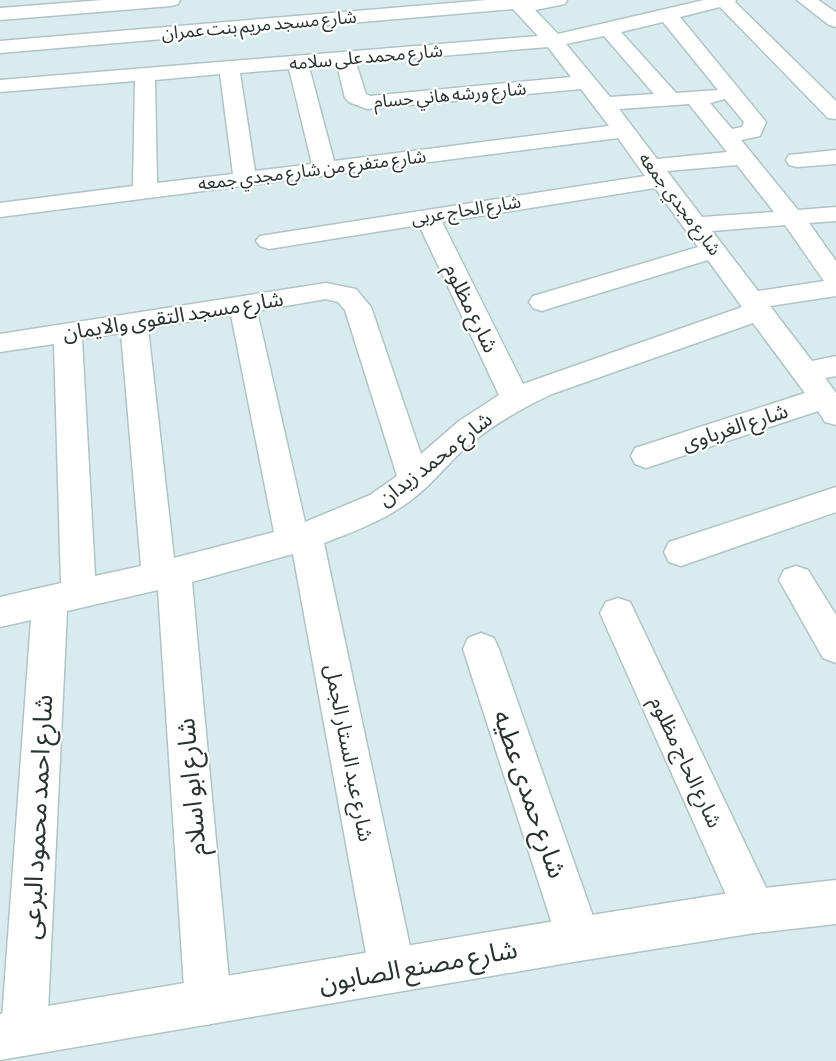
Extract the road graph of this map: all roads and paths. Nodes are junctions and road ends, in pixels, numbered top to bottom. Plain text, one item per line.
1 (171, 0) edge
2 (558, 0) edge
3 (725, 0) edge
4 (806, 0) edge
5 (518, 3) edge
6 (0, 14) edge
7 (668, 15) junction
8 (836, 21) edge
9 (609, 30) junction
10 (554, 41) junction
11 (0, 47) edge
12 (345, 58) junction
13 (298, 62) junction
14 (229, 68) junction
15 (145, 74) junction
16 (586, 82) junction
17 (0, 86) edge
18 (734, 95) junction
19 (695, 98) junction
20 (670, 99) junction
21 (604, 104) junction
22 (836, 113) edge
23 (624, 131) junction
24 (728, 137) junction
25 (744, 157) junction
26 (836, 157) edge
27 (797, 160) dead end
28 (325, 169) junction
29 (657, 173) junction
30 (245, 179) junction
31 (145, 191) junction
32 (0, 210) edge
33 (836, 214) edge
34 (427, 216) junction
35 (792, 218) junction
36 (696, 225) junction
37 (269, 241) dead end
38 (715, 250) junction
39 (836, 279) edge
40 (836, 288) edge
41 (542, 302) dead end
42 (242, 305) junction
43 (755, 305) junction
44 (135, 322) junction
45 (68, 333) junction
46 (0, 343) edge
47 (836, 366) edge
48 (803, 373) junction
49 (516, 399) junction
50 (830, 406) edge
51 (646, 456) dead end
52 (414, 481) junction
53 (836, 498) edge
54 (299, 538) junction
55 (681, 552) dead end
56 (167, 574) junction
57 (796, 580) dead end
58 (64, 598) junction
59 (0, 612) edge
60 (618, 614) dead end
61 (831, 628) edge
62 (481, 649) dead end
63 (836, 902) edge
64 (755, 911) junction
65 (579, 939) junction
66 (392, 970) junction
67 (208, 1002) junction
68 (12, 1035) edge

1 - 6 street
2 - 5 street, شارع مسجد مريم بنت عمران
3 - 7 street, شارع محمد على سلامه
3 - 22 street
4 - 8 street
5 - 10 street, شارع مجدي جمعه
5 - 11 street, شارع مسجد مريم بنت عمران
7 - 9 street, شارع محمد على سلامه
7 - 18 street
9 - 10 street, شارع محمد على سلامه
9 - 20 street
10 - 12 street, شارع محمد على سلامه
10 - 16 street, شارع مجدي جمعه
12 - 13 street, شارع محمد على سلامه
12 - 16 street, شارع ورشه هاني حسام
13 - 14 street, شارع محمد على سلامه
13 - 28 street
14 - 15 street, شارع محمد على سلامه
14 - 30 street
15 - 17 street, شارع محمد على سلامه
15 - 31 street
16 - 21 street, شارع مجدي جمعه
18 - 19 street
18 - 24 street
19 - 20 street
19 - 24 street
20 - 21 street
21 - 23 street, شارع مجدي جمعه
23 - 28 street, شارع متفرع من شارع مجدي جمعه
23 - 29 street, شارع مجدي جمعه
24 - 25 street
25 - 29 street, شارع الحاج عربى
25 - 35 street
26 - 27 street
28 - 30 street, شارع متفرع من شارع مجدي جمعه
29 - 34 street, شارع الحاج عربى
29 - 36 street, شارع مجدي جمعه
30 - 31 street, شارع متفرع من شارع مجدي جمعه
31 - 32 street, شارع متفرع من شارع مجدي جمعه
33 - 35 street
34 - 37 street, شارع الحاج عربى
34 - 49 street, شارع مظلوم
35 - 36 street
35 - 39 street
36 - 38 street, شارع مجدي جمعه
38 - 41 street
38 - 43 street, شارع مجدي جمعه
40 - 43 street, شارع محمد زيدان
42 - 44 street, شارع مسجد التقوى والايمان
42 - 52 street, شارع مسجد التقوى والايمان
42 - 54 street, شارع عبد الستار الجمل
43 - 48 street, شارع مجدي جمعه
43 - 49 street, شارع محمد زيدان
44 - 45 street, شارع مسجد التقوى والايمان
44 - 56 street, شارع ابو اسلام
45 - 46 street, شارع مسجد التقوى والايمان
45 - 58 street, شارع احمد محمود البرعى
47 - 48 street
48 - 50 street, شارع مجدي جمعه
49 - 52 street, شارع محمد زيدان
50 - 51 street, شارع الغرباوى
52 - 54 street, شارع محمد زيدان
53 - 55 street
54 - 56 street, شارع محمد زيدان
54 - 66 street, شارع عبد الستار الجمل
56 - 58 street, شارع محمد زيدان
56 - 67 street, شارع ابو اسلام
57 - 61 street
58 - 59 street, شارع محمد زيدان
58 - 68 street, شارع احمد محمود البرعى
60 - 64 street, شارع الحاج مظلوم
62 - 65 street, شارع حمدى عطيه
63 - 64 street, شارع مصنع الصابون
64 - 65 street, شارع مصنع الصابون
65 - 66 street, شارع مصنع الصابون
66 - 67 street, شارع مصنع الصابون
67 - 68 street, شارع مصنع الصابون

